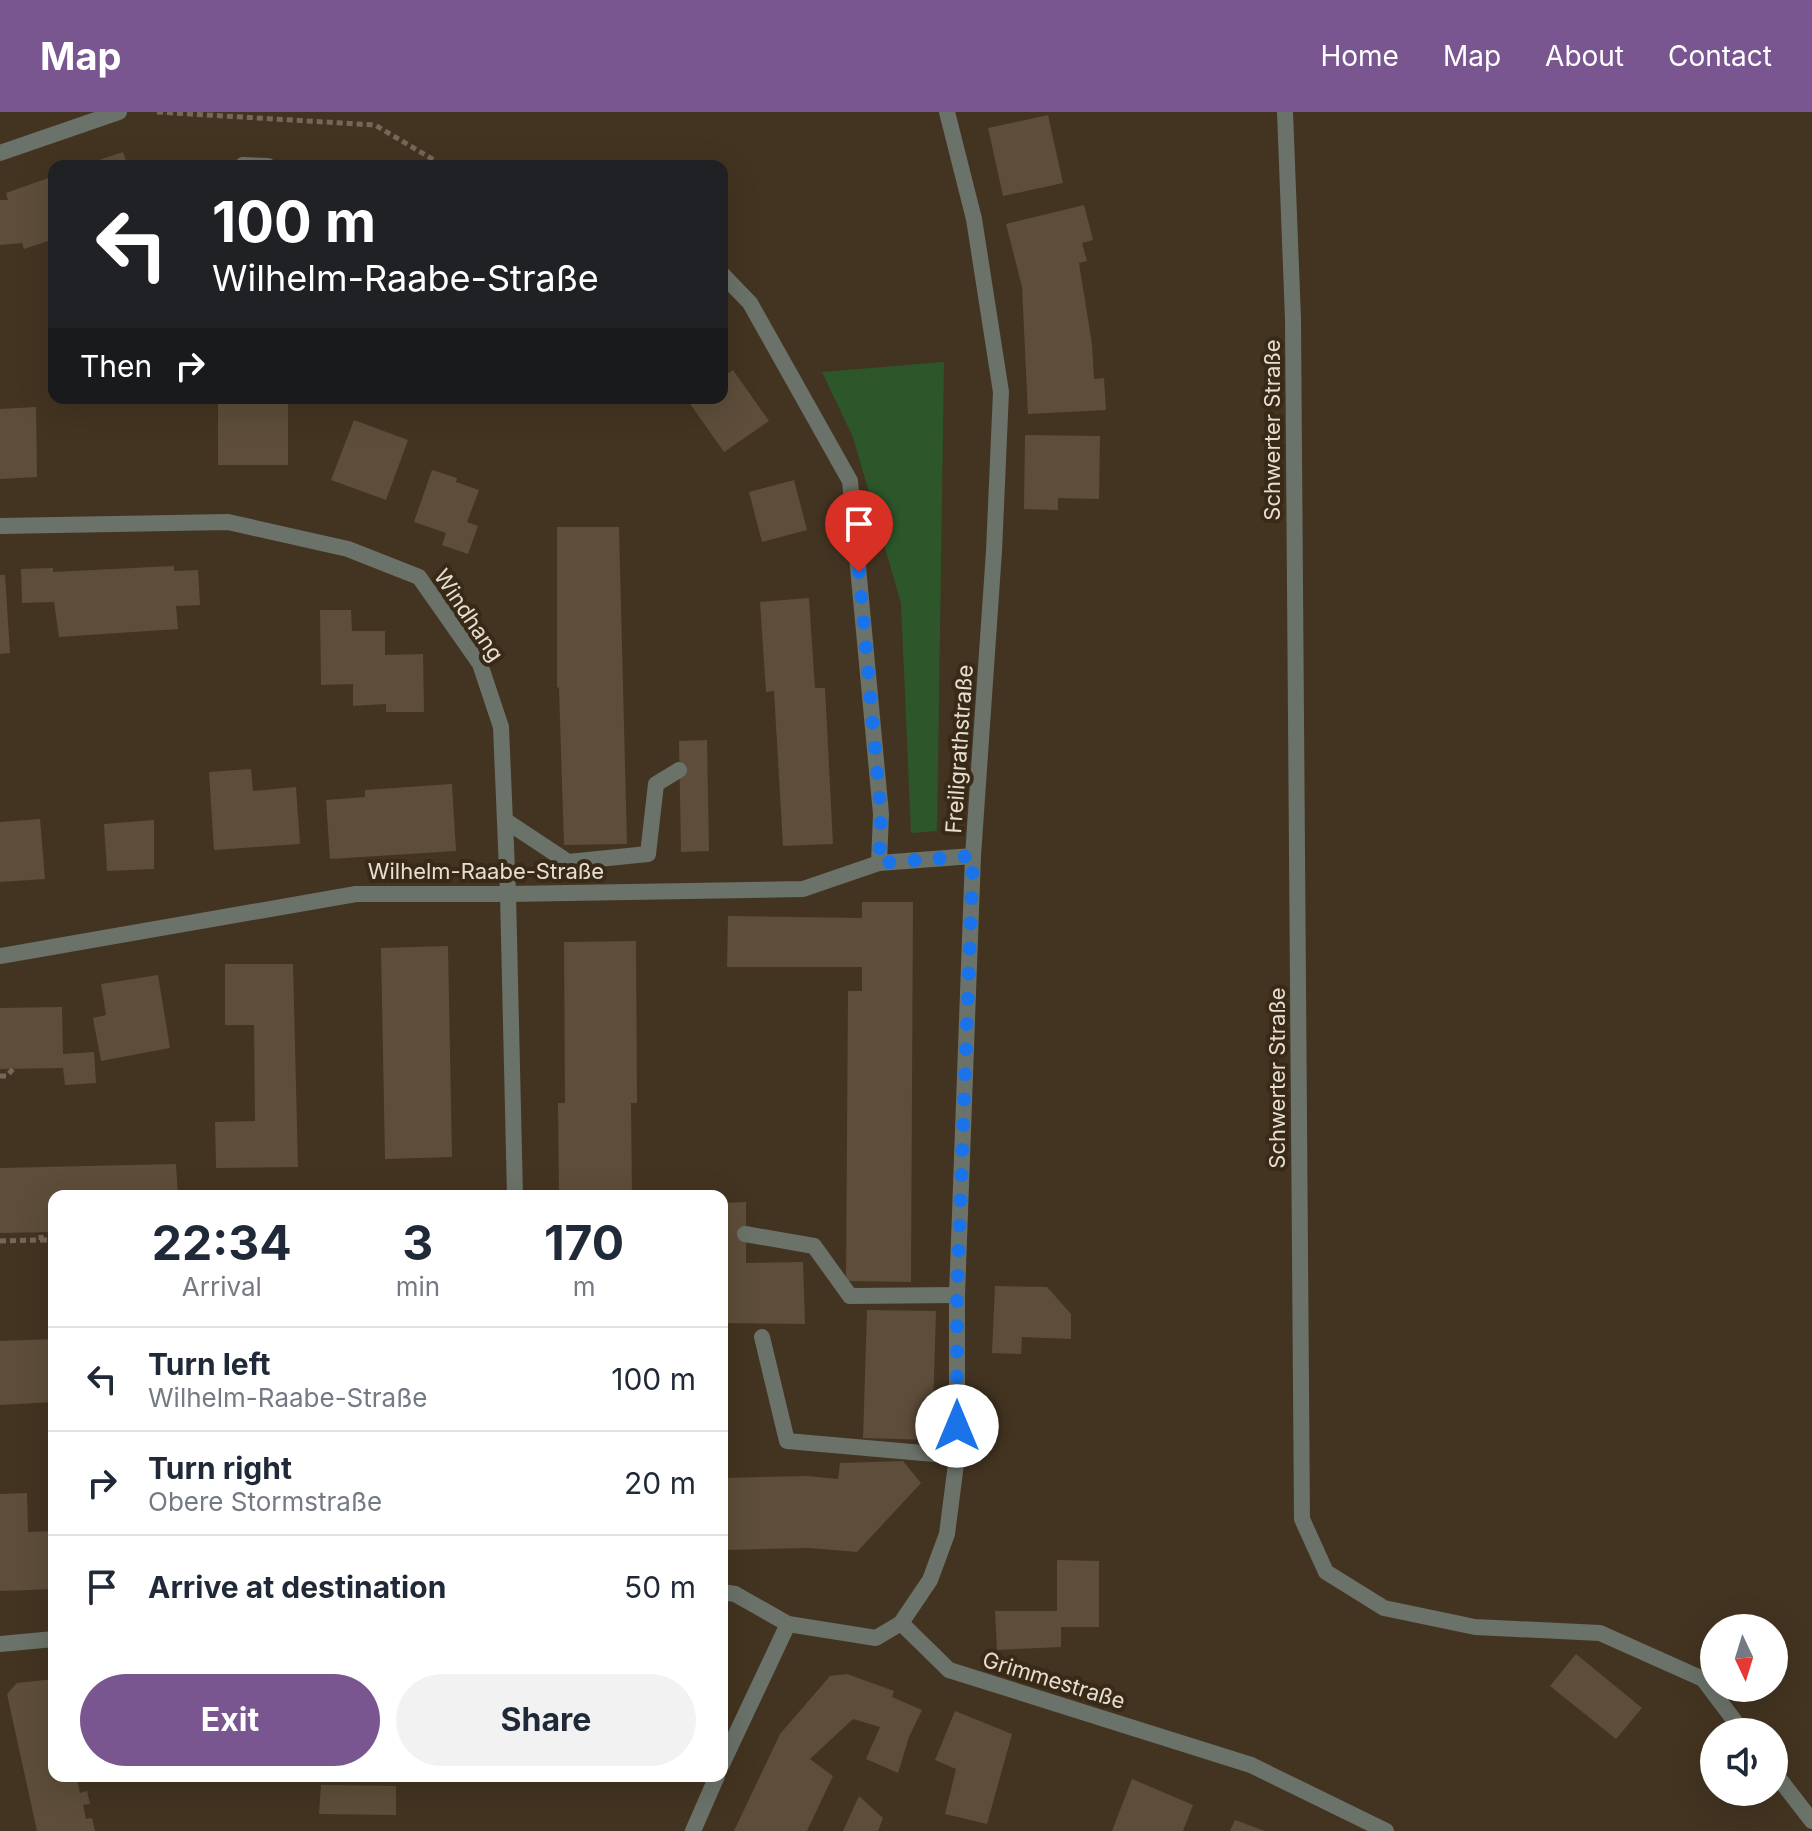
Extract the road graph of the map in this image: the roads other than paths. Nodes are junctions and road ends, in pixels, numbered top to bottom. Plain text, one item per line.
1 (119, 112) edge
2 (947, 112) edge
3 (1285, 112) edge
4 (0, 153) edge
5 (728, 280) edge
6 (0, 526) edge
7 (679, 770) dead end
8 (506, 821) junction
9 (973, 856) junction
10 (879, 863) junction
11 (508, 894) junction
12 (0, 956) edge
13 (515, 1190) edge
14 (745, 1234) dead end
15 (957, 1295) junction
16 (762, 1337) dead end
17 (957, 1456) junction
18 (728, 1593) edge
19 (901, 1623) junction
20 (788, 1624) junction
21 (48, 1640) edge
22 (0, 1644) edge
23 (1732, 1718) edge
24 (728, 1751) edge
25 (714, 1782) edge
26 (1788, 1790) edge
27 (1812, 1821) edge
28 (693, 1831) edge
29 (1386, 1831) edge

1 - 4 street
2 - 9 street, Freiligrathstraße
3 - 23 street, Schwerter Straße
5 - 10 street
6 - 8 street, Windhang
7 - 8 street
8 - 11 street, Windhang
9 - 10 street, Wilhelm-Raabe-Straße
9 - 15 street, Freiligrathstraße
10 - 11 street, Wilhelm-Raabe-Straße
11 - 12 street, Wilhelm-Raabe-Straße
11 - 13 street, Windhang
14 - 15 street
15 - 17 street, Freiligrathstraße
16 - 17 street
17 - 19 street, Freiligrathstraße
18 - 20 street
19 - 20 street
19 - 29 street, Grimmestraße
20 - 24 street
21 - 22 street
25 - 28 street
26 - 27 street

